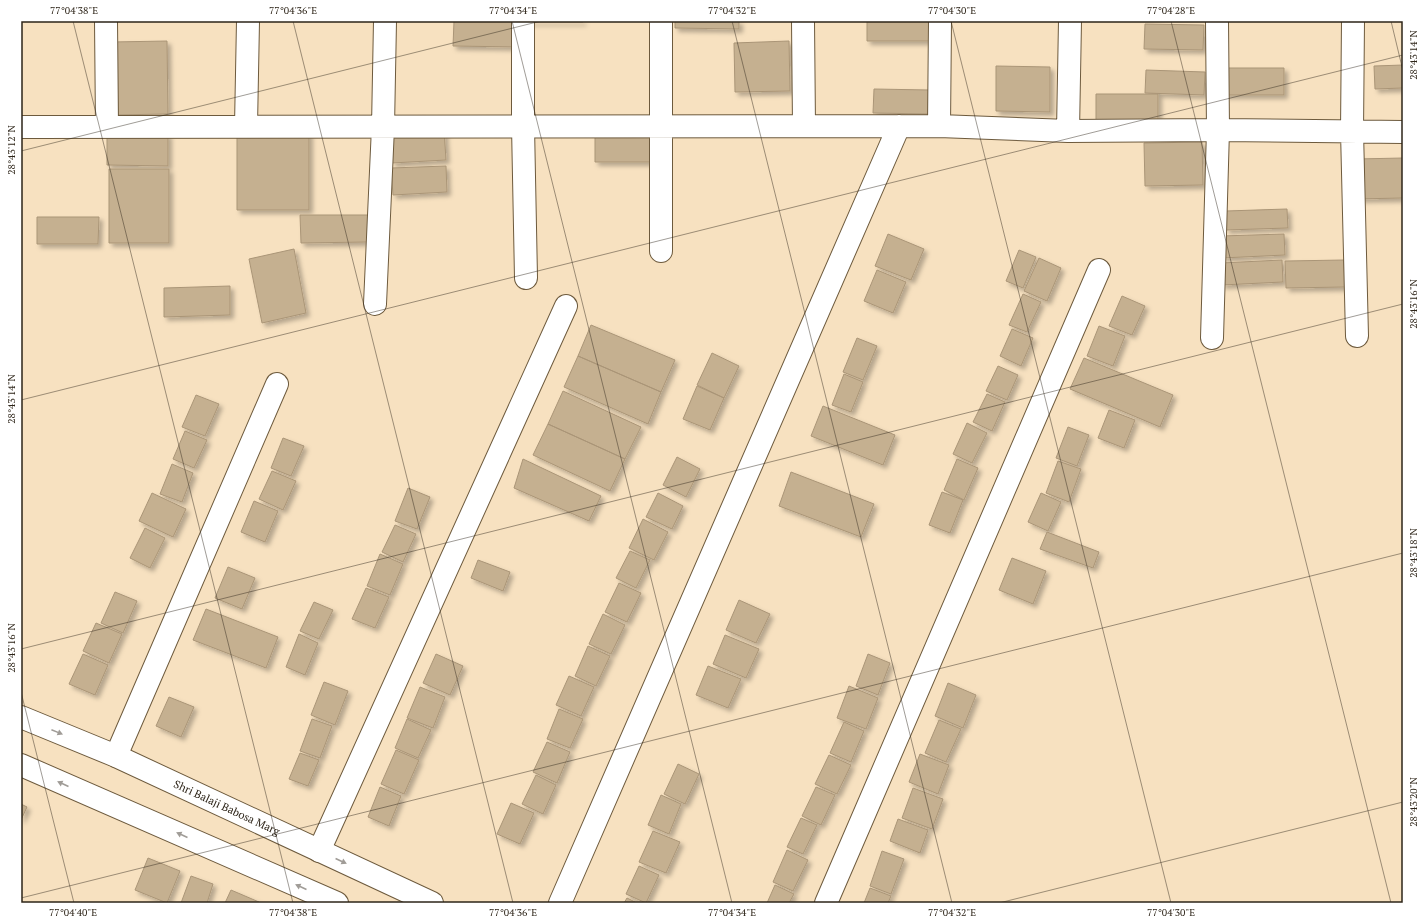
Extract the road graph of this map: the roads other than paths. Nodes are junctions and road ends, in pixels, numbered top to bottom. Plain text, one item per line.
1 (106, 21) edge
2 (248, 21) edge
3 (385, 21) edge
4 (522, 21) edge
5 (661, 21) edge
6 (803, 21) edge
7 (940, 21) edge
8 (1070, 21) edge
9 (1217, 21) edge
10 (1353, 21) edge
11 (246, 126) junction
12 (523, 126) junction
13 (661, 126) junction
14 (804, 126) junction
15 (899, 126) junction
16 (939, 126) junction
17 (21, 127) edge
18 (107, 127) junction
19 (384, 127) junction
20 (1218, 130) junction
21 (1068, 131) junction
22 (1352, 131) junction
23 (1403, 132) edge
24 (661, 250) dead end
25 (1099, 270) dead end
26 (526, 278) dead end
27 (375, 304) dead end
28 (566, 306) dead end
29 (1357, 336) dead end
30 (1212, 338) dead end
31 (277, 384) dead end
32 (21, 717) edge
33 (116, 756) junction
34 (21, 765) edge
35 (319, 851) junction
36 (337, 903) edge
37 (432, 903) edge
38 (560, 903) edge
39 (826, 903) edge

1 - 18 street
2 - 11 street
3 - 19 street
4 - 12 street
5 - 13 street
6 - 14 street
7 - 16 street
8 - 21 street
9 - 20 street
10 - 22 street
11 - 18 street
11 - 19 street
12 - 13 street
12 - 19 street
12 - 26 street
13 - 14 street
13 - 24 street
14 - 15 street
15 - 16 street
15 - 38 street
16 - 21 street
17 - 18 street
19 - 27 street
20 - 21 street
20 - 22 street
20 - 30 street
22 - 23 street
22 - 29 street
25 - 39 street
28 - 35 street
31 - 33 street
32 -> 33 street, Shri Balaji Babosa Marg
33 - 35 street, Shri Balaji Babosa Marg
36 -> 34 street
35 -> 37 street, Shri Balaji Babosa Marg

